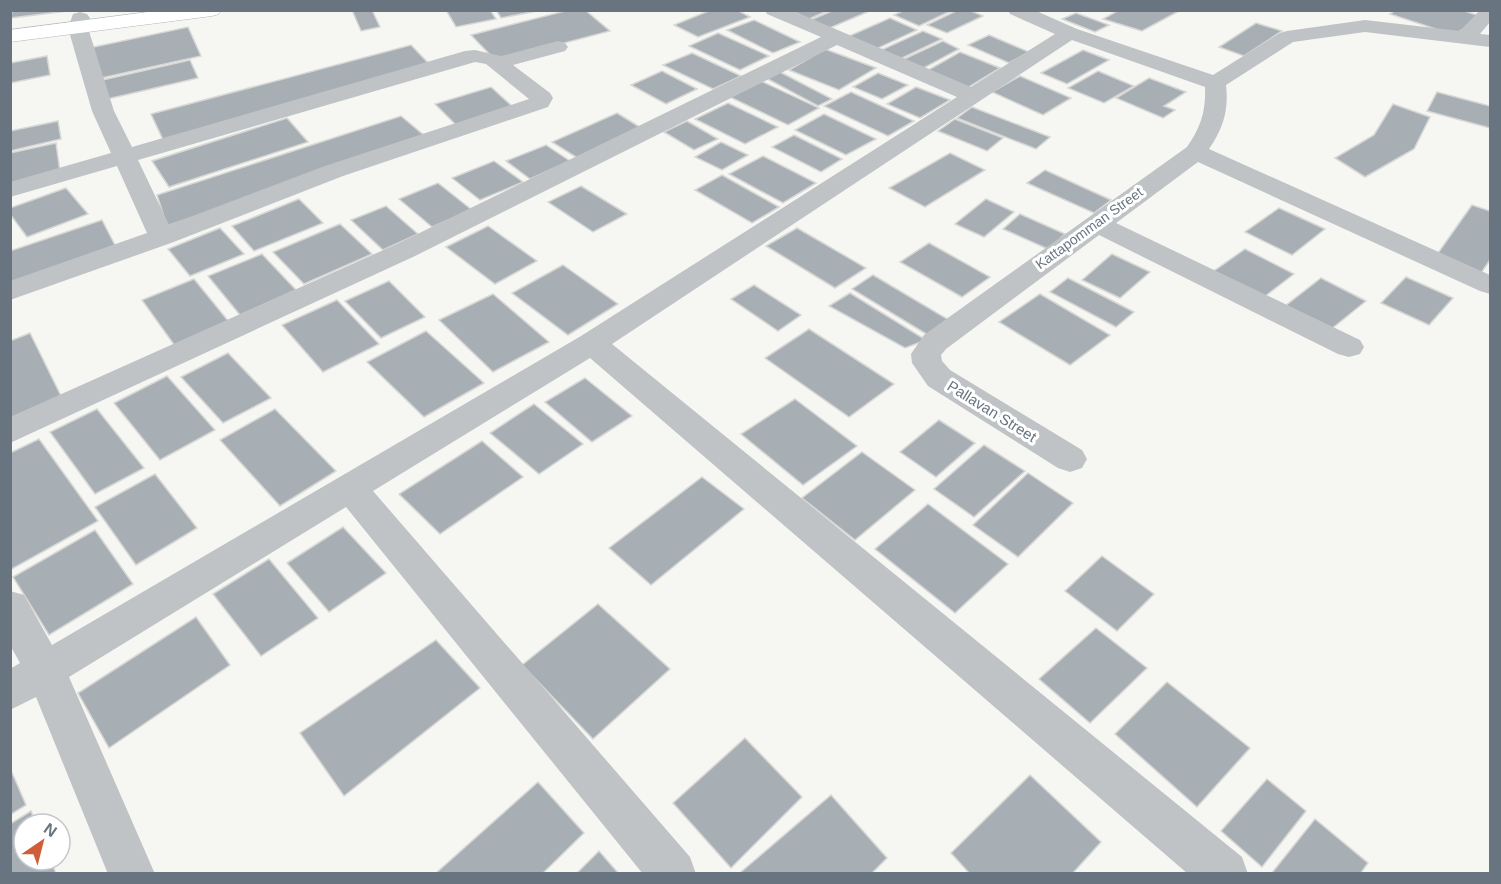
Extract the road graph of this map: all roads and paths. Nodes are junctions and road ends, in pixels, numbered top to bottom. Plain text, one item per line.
1 (146, 10) edge
2 (212, 10) edge
3 (774, 10) edge
4 (1017, 10) edge
5 (1370, 10) edge
6 (1491, 11) edge
7 (79, 23) junction
8 (10, 26) edge
9 (1427, 32) junction
10 (1070, 33) junction
11 (10, 36) edge
12 (837, 37) junction
13 (1465, 38) junction
14 (1491, 41) edge
15 (558, 46) dead end
16 (498, 63) junction
17 (1215, 83) junction
18 (973, 96) junction
19 (1196, 152) junction
20 (126, 158) junction
21 (10, 190) edge
22 (1096, 223) junction
23 (162, 237) junction
24 (1491, 285) edge
25 (10, 291) edge
26 (592, 343) junction
27 (1349, 347) dead end
28 (926, 354) joint
29 (10, 430) edge
30 (1070, 459) dead end
31 (350, 487) junction
32 (10, 607) edge
33 (28, 681) edge
34 (132, 873) edge
35 (673, 873) edge
36 (1225, 873) edge

1 - 7 main road
2 - 7 main road
3 - 12 street
4 - 10 street
5 - 9 street
6 - 13 street
7 - 8 main road
7 - 11 main road
7 - 20 street
9 - 13 street
9 - 17 street
10 - 17 street
10 - 18 street
12 - 18 street
12 - 29 street
13 - 14 street
15 - 16 street
16 - 20 street
16 - 23 street
17 - 19 street, Kattapomman Street
18 - 26 street
19 - 22 street, Kattapomman Street
19 - 24 street
20 - 21 street
20 - 23 street
22 - 27 street
22 - 28 street, Kattapomman Street
23 - 25 street
26 - 31 street
26 - 36 street
28 - 30 street, Pallavan Street
31 - 33 street
31 - 35 street
32 - 33 street
33 - 34 street

